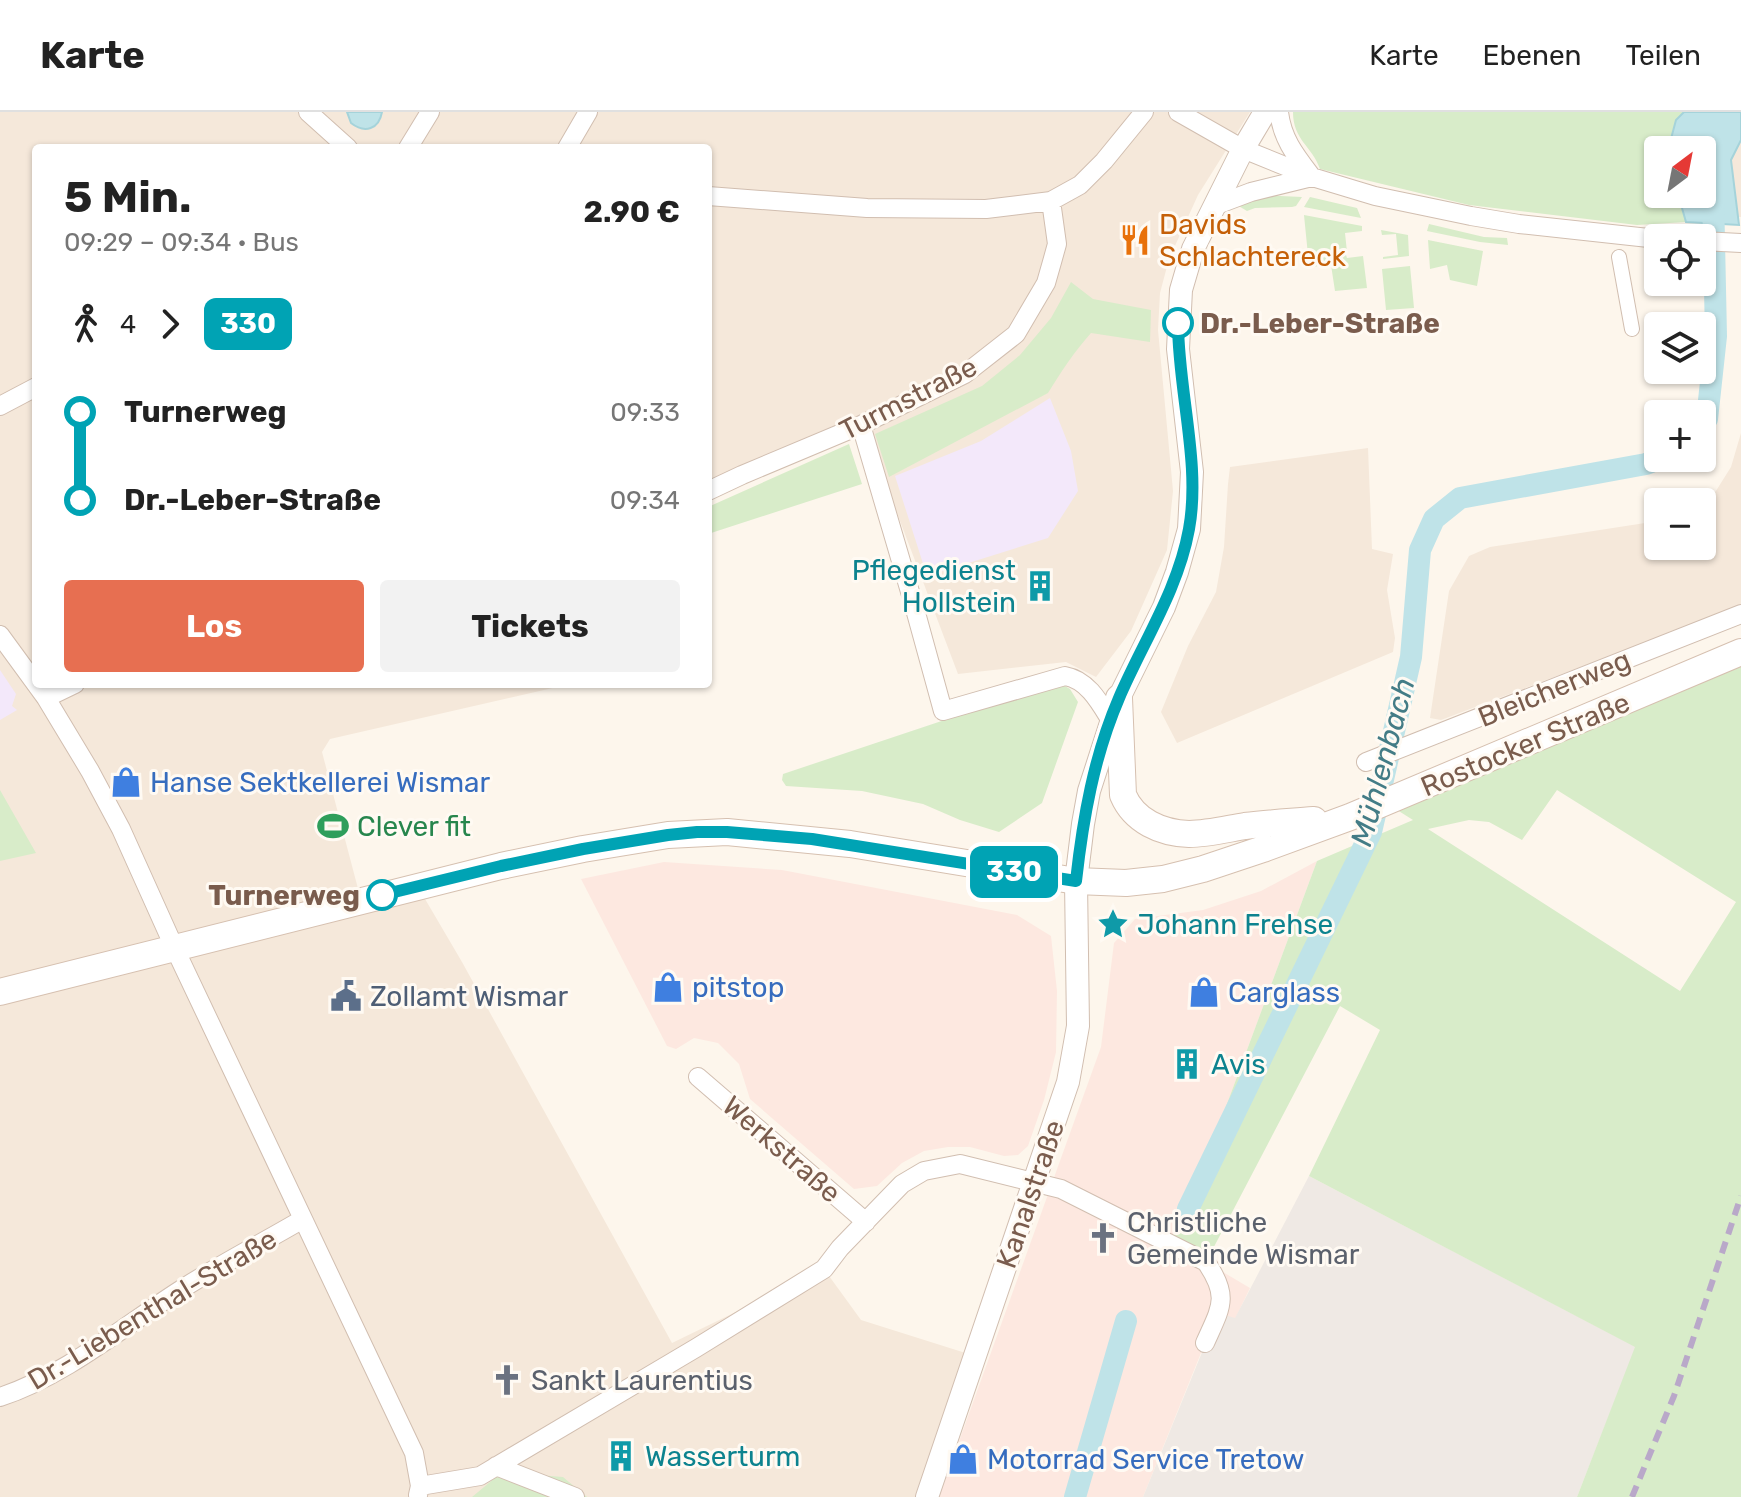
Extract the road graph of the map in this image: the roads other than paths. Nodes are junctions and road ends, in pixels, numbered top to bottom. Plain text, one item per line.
1 (308, 112) edge
2 (430, 112) edge
3 (588, 112) edge
4 (1144, 112) edge
5 (1178, 112) edge
6 (1265, 112) edge
7 (1279, 112) edge
8 (344, 144) edge
9 (410, 144) edge
10 (569, 144) edge
11 (1243, 149) junction
12 (1312, 177) junction
13 (712, 196) edge
14 (1051, 201) junction
15 (1214, 206) junction
16 (1644, 237) edge
17 (1716, 242) edge
18 (1741, 243) edge
19 (1619, 257) dead end
20 (1632, 329) dead end
21 (32, 389) edge
22 (0, 406) edge
23 (861, 425) junction
24 (712, 489) edge
25 (1741, 614) edge
26 (0, 635) edge
27 (1741, 652) edge
28 (32, 679) edge
29 (39, 688) edge
30 (67, 688) edge
31 (46, 698) junction
32 (1115, 709) junction
33 (1366, 762) dead end
34 (1350, 817) junction
35 (1076, 881) junction
36 (175, 949) junction
37 (0, 992) edge
38 (698, 1077) dead end
39 (1035, 1182) junction
40 (303, 1219) junction
41 (866, 1222) junction
42 (1205, 1343) dead end
43 (0, 1397) edge
44 (496, 1466) junction
45 (418, 1492) edge
46 (575, 1497) edge
47 (927, 1497) edge

1 - 8 street
2 - 9 street
3 - 10 street
4 - 14 street
5 - 11 street
6 - 11 street
7 - 12 street
11 - 12 street
11 - 15 street
12 - 15 street
12 - 16 street
13 - 14 street
14 - 23 street, Turmstraße
15 - 32 street
17 - 18 street
19 - 20 street
21 - 22 street
23 - 24 street, Turmstraße
23 - 32 street
25 - 33 street, Bleicherweg
26 - 28 street
27 - 34 main road, Rostocker Straße
29 - 31 street
30 - 31 street
31 - 36 street
32 - 34 main road
32 - 35 street
34 - 35 main road, Rostocker Straße
35 - 36 main road
35 - 39 street, Kanalstraße
36 - 37 main road
36 - 40 street
38 - 41 street, Werkstraße
39 - 41 street
39 - 42 street
39 - 47 street, Kanalstraße
40 - 43 street, Dr.-Liebenthal-Straße
40 - 45 street
41 - 44 street
44 - 45 street
44 - 46 street

